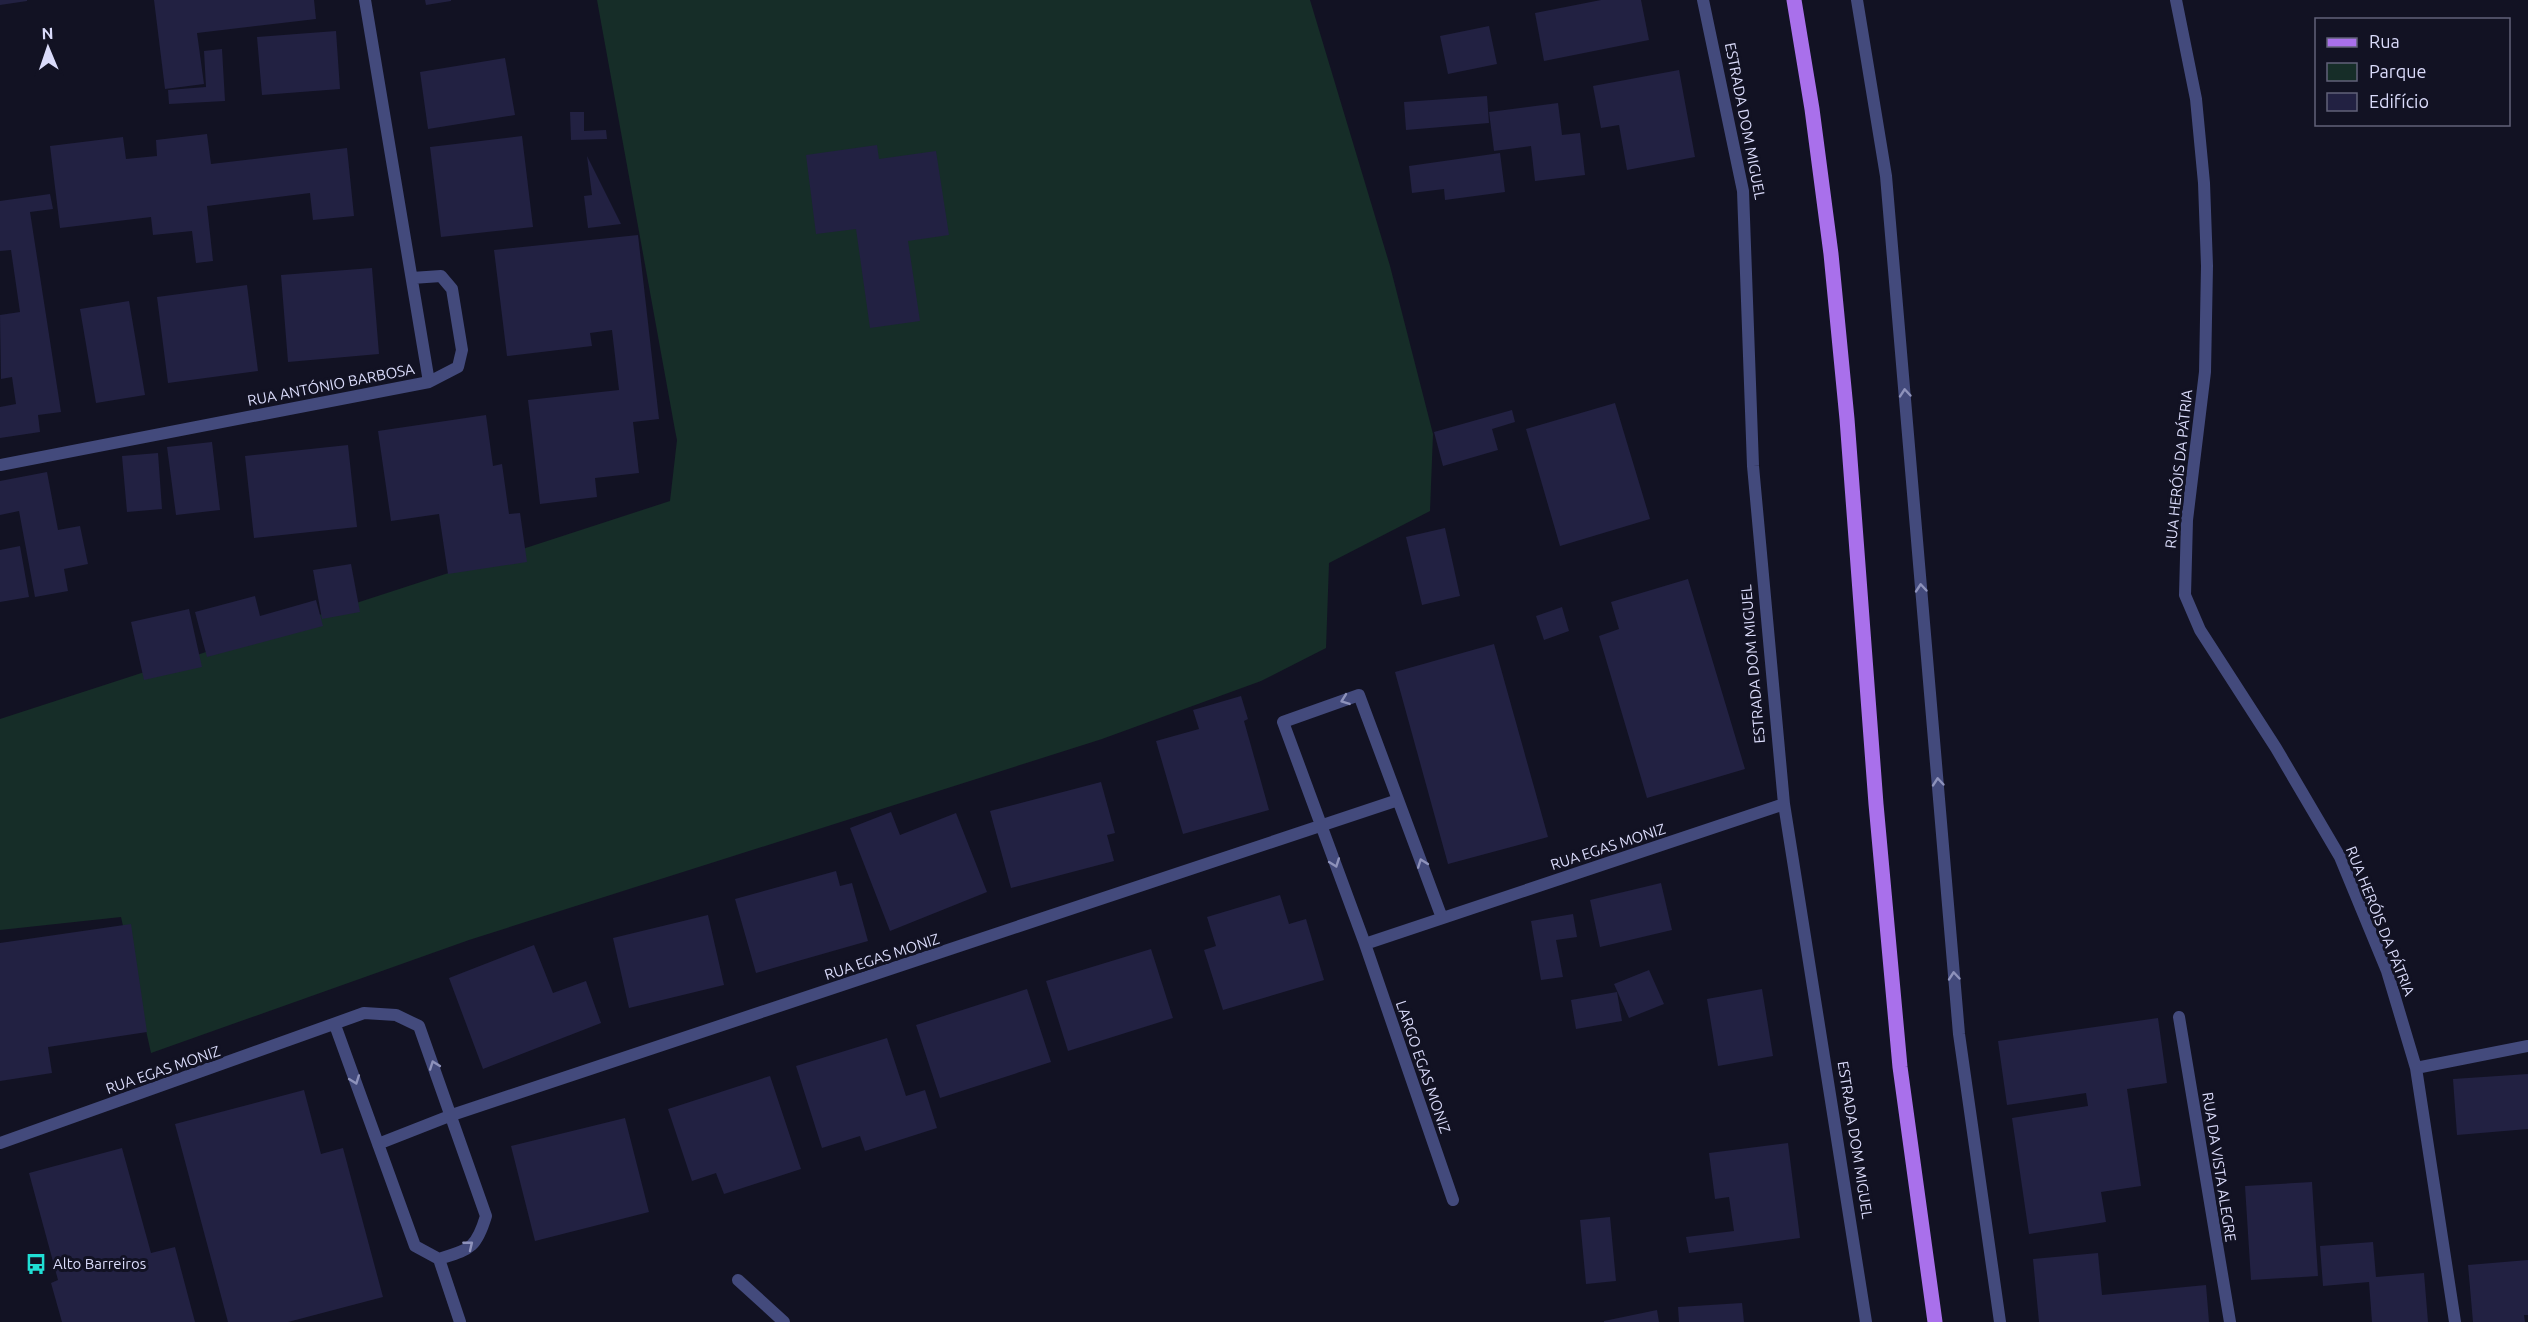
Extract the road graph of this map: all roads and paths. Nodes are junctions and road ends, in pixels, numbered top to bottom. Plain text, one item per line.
1 (365, 0) edge
2 (1702, 0) edge
3 (1794, 0) edge
4 (1857, 0) edge
5 (2176, 0) edge
6 (412, 278) junction
7 (429, 382) junction
8 (0, 465) edge
9 (1398, 800) junction
10 (1784, 804) junction
11 (1321, 826) junction
12 (1442, 918) junction
13 (1365, 944) junction
14 (2179, 1017) dead end
15 (335, 1025) junction
16 (2528, 1046) edge
17 (2416, 1068) junction
18 (452, 1115) junction
19 (0, 1143) edge
20 (378, 1144) junction
21 (1453, 1200) dead end
22 (439, 1259) junction
23 (738, 1280) dead end
24 (460, 1322) edge
25 (784, 1322) edge
26 (1866, 1322) edge
27 (1935, 1322) edge
28 (2000, 1322) edge
29 (2230, 1322) edge
30 (2455, 1322) edge

1 - 6 street, RUA ANTÓNIO BARBOSA
2 - 10 street, ESTRADA DOM MIGUEL
3 - 27 main road
28 -> 4 street
5 - 17 street, RUA HERÓIS DA PÁTRIA
6 - 7 street, RUA ANTÓNIO BARBOSA
6 - 7 street
7 - 8 street, RUA ANTÓNIO BARBOSA
9 - 11 street, RUA EGAS MONIZ
9 -> 11 street
12 -> 9 street
10 - 12 street, RUA EGAS MONIZ
10 - 26 street, ESTRADA DOM MIGUEL
11 -> 13 street
11 - 18 street, RUA EGAS MONIZ
12 - 13 street, RUA EGAS MONIZ
13 - 21 street, LARGO EGAS MONIZ
14 - 29 street, RUA DA VISTA ALEGRE
18 -> 15 street, RUA EGAS MONIZ
15 - 19 street, RUA EGAS MONIZ
15 -> 20 street
16 - 17 street
17 - 30 street, RUA HERÓIS DA PÁTRIA
18 - 20 street, RUA EGAS MONIZ
22 -> 18 street, RUA EGAS MONIZ
20 - 22 street
22 - 24 street
23 - 25 street

